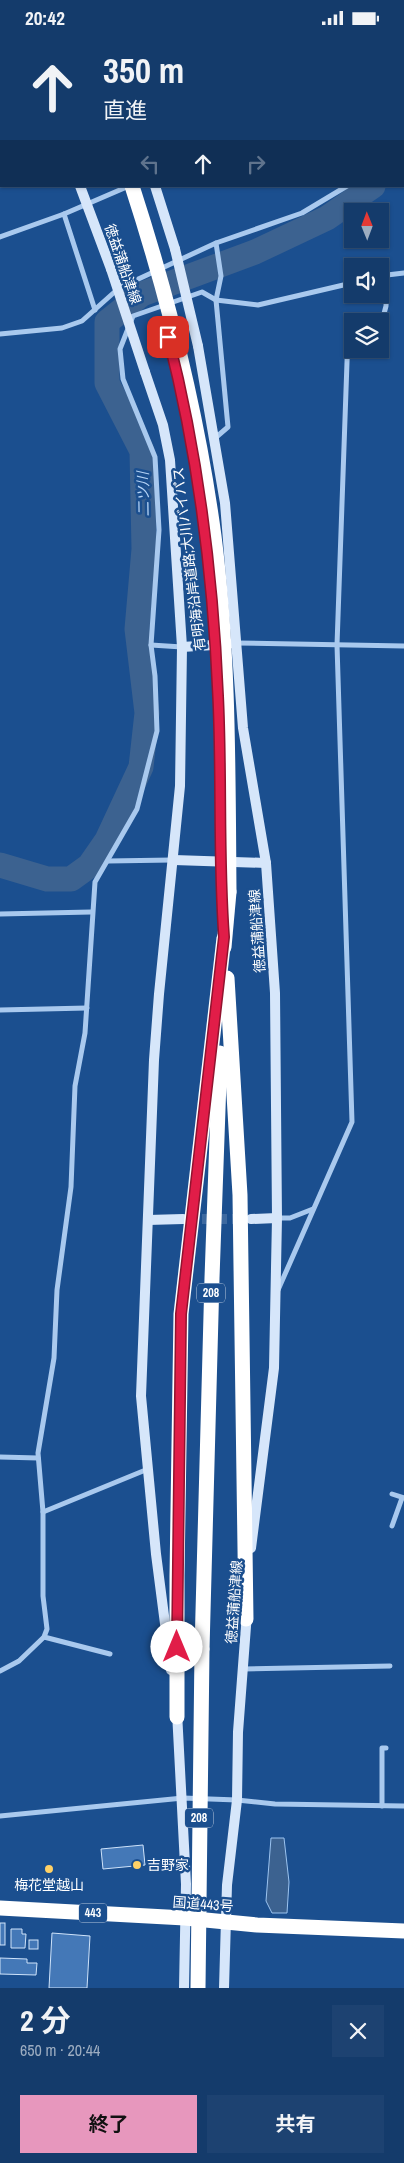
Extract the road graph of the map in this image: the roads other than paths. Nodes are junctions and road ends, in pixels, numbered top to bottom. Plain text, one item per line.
1 (123, 187) edge
2 (128, 187) edge
3 (130, 187) edge
4 (155, 187) edge
5 (345, 187) edge
6 (81, 189) edge
7 (87, 205) junction
8 (64, 214) junction
9 (0, 237) edge
10 (216, 243) junction
11 (404, 273) edge
12 (389, 275) edge
13 (344, 285) edge
14 (216, 299) junction
15 (95, 309) junction
16 (0, 334) edge
17 (347, 358) edge
18 (212, 439) junction
19 (237, 643) junction
20 (151, 645) junction
21 (337, 645) junction
22 (404, 646) edge
23 (182, 647) junction
24 (174, 860) junction
25 (108, 861) junction
26 (266, 863) junction
27 (225, 891) junction
28 (92, 912) junction
29 (0, 914) edge
30 (224, 937) junction
31 (86, 1008) junction
32 (0, 1009) edge
33 (313, 1209) junction
34 (277, 1218) junction
35 (183, 1219) tunnel mouth
36 (251, 1219) tunnel mouth
37 (148, 1220) junction
38 (276, 1297) junction
39 (0, 1457) edge
40 (38, 1458) junction
41 (148, 1469) junction
42 (392, 1495) dead end
43 (403, 1498) edge
44 (43, 1512) junction
45 (392, 1526) dead end
46 (246, 1619) junction
47 (44, 1637) junction
48 (110, 1654) dead end
49 (390, 1667) dead end
50 (242, 1669) junction
51 (0, 1671) edge
52 (177, 1717) junction
53 (386, 1748) dead end
54 (182, 1798) junction
55 (237, 1800) junction
56 (382, 1806) junction
57 (404, 1806) edge
58 (0, 1815) edge
59 (0, 1908) edge
60 (185, 1918) junction
61 (224, 1921) junction
62 (404, 1931) edge
63 (184, 1988) edge
64 (198, 1988) edge
65 (224, 1988) edge

1 - 27 highway, 有明海沿岸道路;大川バイパス / 208
2 - 7 street
3 - 27 highway, 有明海沿岸道路;大川バイパス / 208, bridge
4 - 18 main road, 徳益蒲船津線, bridge
5 - 10 street
6 - 7 main road, 徳益蒲船津線
7 - 8 street
7 - 23 main road, 徳益蒲船津線, bridge
8 - 9 street
8 - 15 street
10 - 14 street
10 - 15 street
11 - 12 street
13 - 14 street
14 - 18 street
14 - 20 street
15 - 16 street
17 - 21 street
18 - 19 main road, 徳益蒲船津線
19 - 21 street
19 - 23 main road
19 - 26 main road, 徳益蒲船津線
20 - 23 street
20 - 25 street
21 - 22 street
21 - 33 street
23 - 24 main road, 徳益蒲船津線
24 - 25 street
24 - 26 main road
24 - 37 main road, 徳益蒲船津線
25 - 28 street
26 - 34 main road, 徳益蒲船津線
27 - 30 highway, 有明海沿岸道路;大川バイパス / 208
28 - 29 street
28 - 31 street
30 - 46 highway
30 - 52 highway
30 - 64 highway, 有明海沿岸道路;大川バイパス / 208, bridge
31 - 32 street
31 - 40 street
33 - 34 street
33 - 38 street
34 - 36 main road
34 - 38 main road, 徳益蒲船津線
35 - 37 main road
37 - 41 main road, 徳益蒲船津線
38 - 46 main road, 徳益蒲船津線
39 - 40 street
40 - 44 street
41 - 44 street
41 - 52 main road, 徳益蒲船津線
42 - 43 street
43 - 45 street
44 - 47 street
46 - 50 main road, 徳益蒲船津線
47 - 48 street
47 - 51 street
49 - 50 street
50 - 55 main road, 徳益蒲船津線
52 - 54 main road, 徳益蒲船津線
53 - 56 street
54 - 55 street
54 - 58 street
54 - 60 main road, 徳益蒲船津線
55 - 56 street
55 - 61 main road, 徳益蒲船津線
56 - 57 street
59 - 60 highway, 国道443号 / 443
60 - 61 highway, 国道443号 / 443
60 - 63 main road, 徳益蒲船津線
61 - 62 highway, 国道443号 / 443
61 - 65 main road, 徳益蒲船津線

